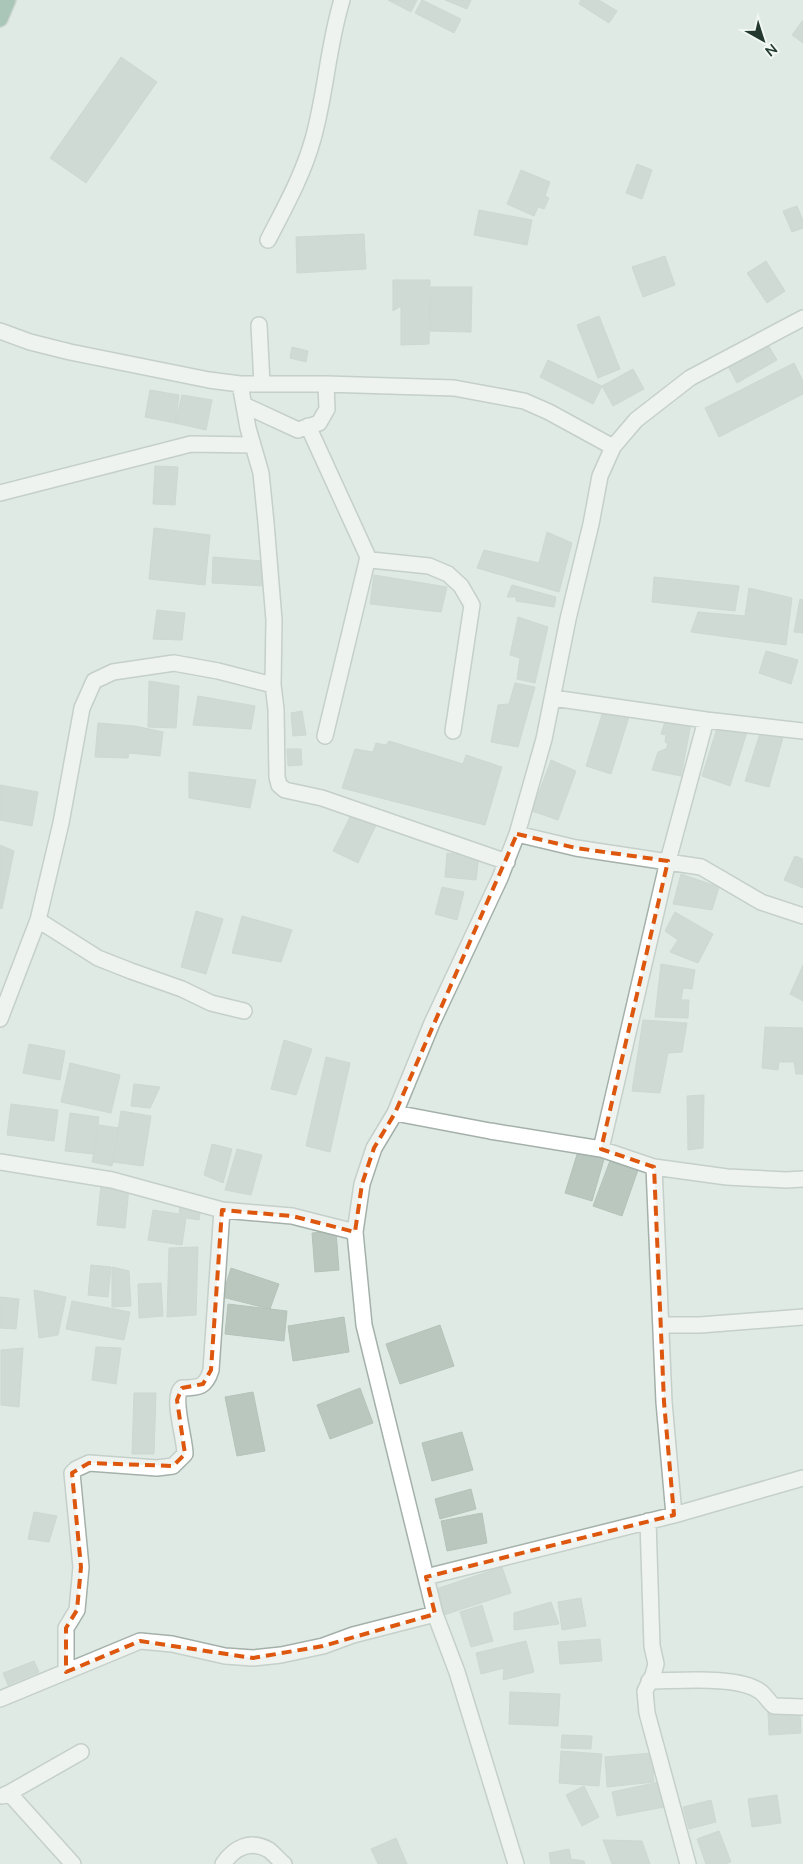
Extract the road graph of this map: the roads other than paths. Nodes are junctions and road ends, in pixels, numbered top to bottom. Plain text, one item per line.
1 (8, 0) edge
2 (342, 0) edge
3 (0, 19) edge
4 (268, 240) dead end
5 (803, 318) edge
6 (258, 324) dead end
7 (0, 331) edge
8 (240, 384) junction
9 (262, 384) junction
10 (326, 384) junction
11 (244, 405) junction
12 (308, 426) junction
13 (253, 445) junction
14 (613, 447) junction
15 (0, 494) edge
16 (368, 557) junction
17 (273, 685) junction
18 (553, 698) junction
19 (706, 720) junction
20 (454, 731) dead end
21 (803, 731) edge
22 (325, 736) dead end
23 (517, 834) junction
24 (668, 861) junction
25 (507, 862) junction
26 (803, 916) edge
27 (38, 920) junction
28 (244, 1011) dead end
29 (0, 1019) edge
30 (395, 1113) junction
31 (601, 1149) junction
32 (0, 1162) edge
33 (654, 1167) junction
34 (803, 1179) edge
35 (222, 1210) junction
36 (355, 1232) junction
37 (803, 1317) edge
38 (662, 1325) junction
39 (803, 1478) edge
40 (674, 1515) junction
41 (648, 1521) junction
42 (426, 1577) junction
43 (435, 1614) junction
44 (66, 1672) junction
45 (649, 1682) junction
46 (0, 1699) edge
47 (803, 1706) edge
48 (81, 1752) dead end
49 (5, 1795) edge
50 (73, 1864) edge
51 (223, 1864) edge
52 (284, 1864) edge
53 (516, 1864) edge
54 (688, 1864) edge

1 - 3 main road
2 - 4 street
5 - 14 street
6 - 9 street
7 - 8 street
8 - 9 street
8 - 11 street
9 - 10 street
10 - 12 street
10 - 14 street
11 - 12 street
11 - 13 street
12 - 16 street
13 - 15 street
13 - 17 street
14 - 18 street
16 - 20 street
16 - 22 street
17 - 25 street
17 - 27 street
18 - 19 street
18 - 23 street
19 - 21 street
19 - 24 street
23 - 24 street
23 - 25 street
24 - 26 street
24 - 31 street
25 - 30 street
27 - 28 street
27 - 29 street
30 - 31 street
30 - 36 street
31 - 33 street
32 - 35 street
33 - 34 street
33 - 38 street
35 - 36 street
35 - 44 street
36 - 42 street
37 - 38 street
38 - 40 street
39 - 40 street
40 - 41 street
41 - 42 street
41 - 45 street
42 - 43 street
43 - 44 street
43 - 53 street
44 - 46 street
45 - 47 street
45 - 54 street
48 - 49 street
49 - 50 street
51 - 52 street

